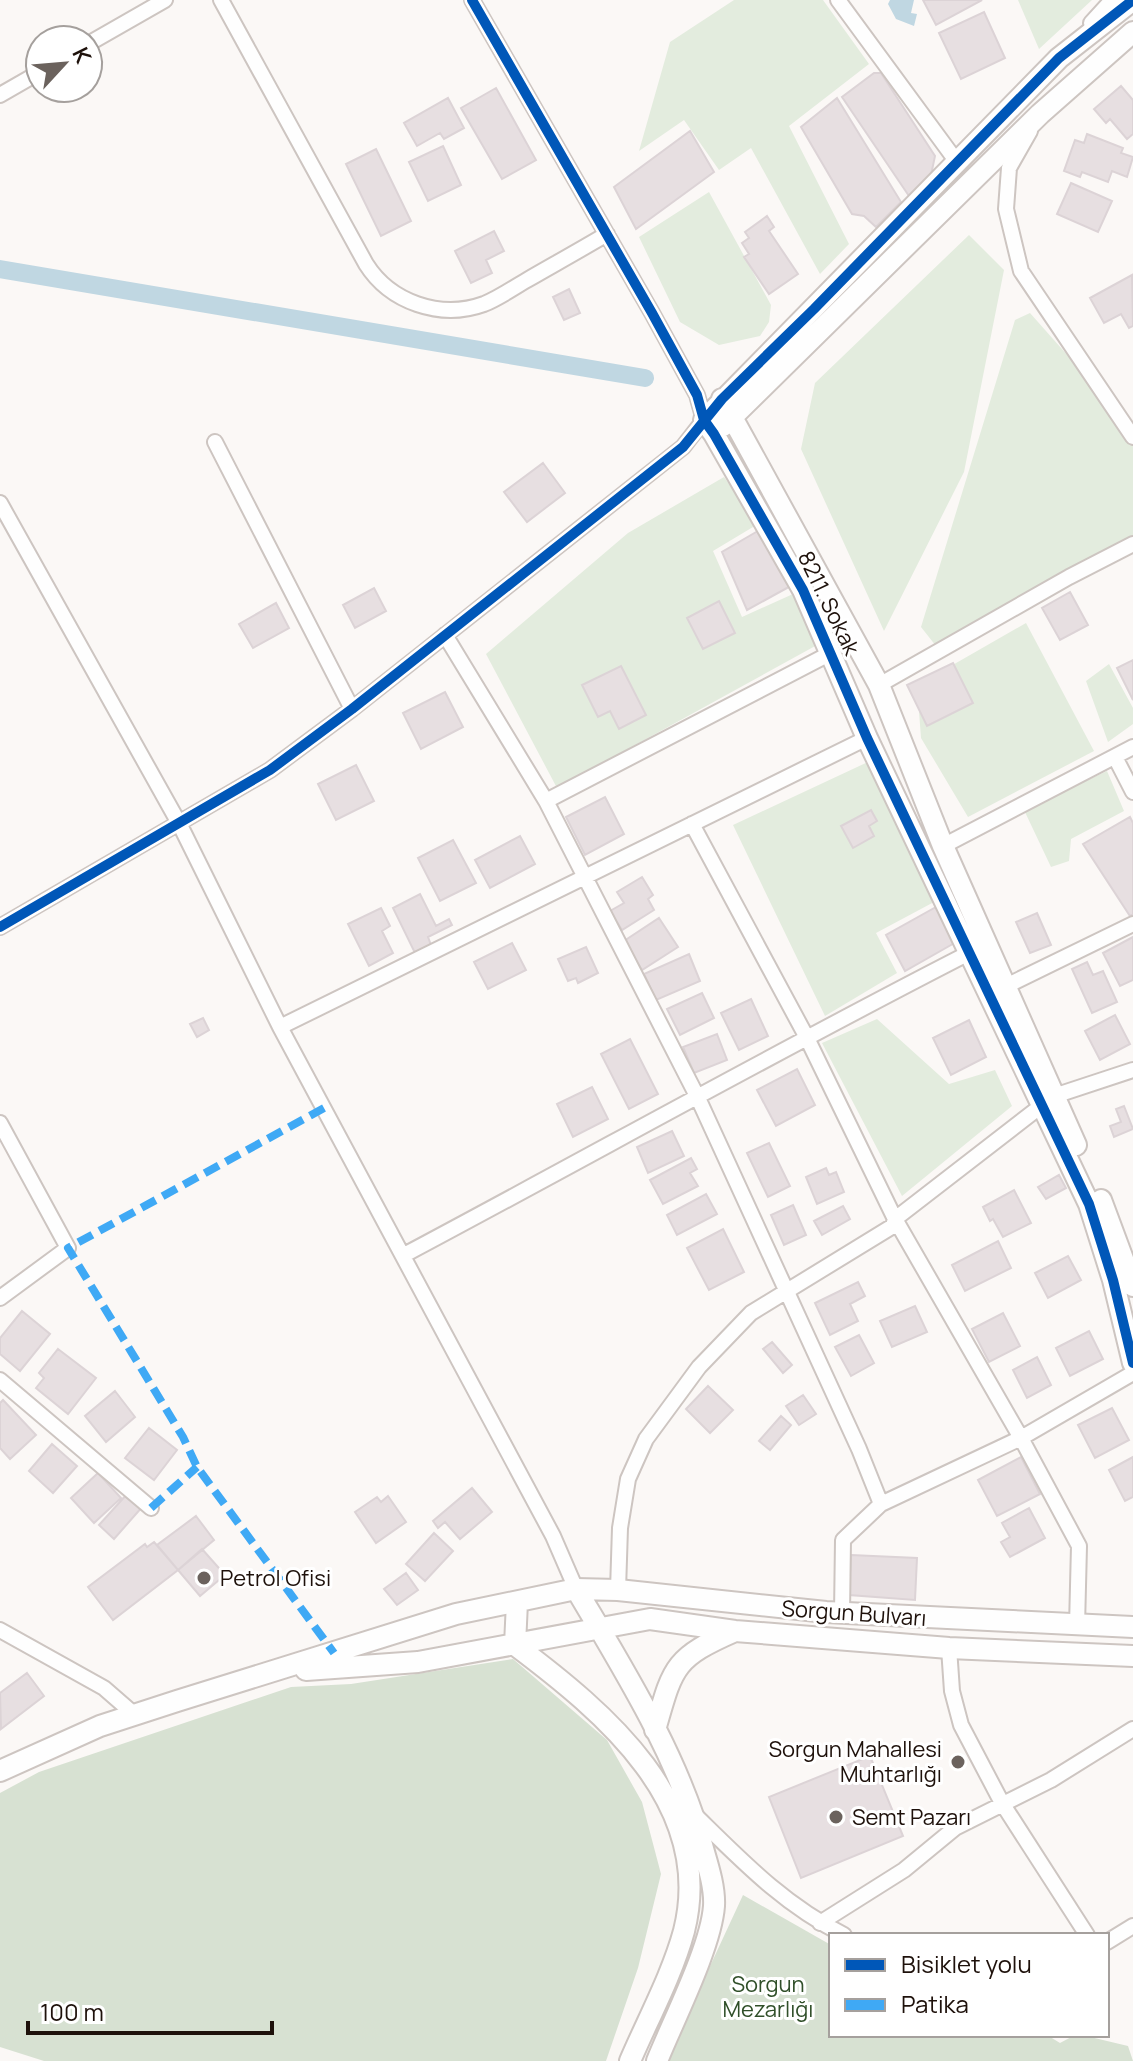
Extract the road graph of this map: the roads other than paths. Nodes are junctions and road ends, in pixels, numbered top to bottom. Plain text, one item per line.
1 (165, 0) edge
2 (221, 0) edge
3 (472, 0) edge
4 (838, 0) edge
5 (1112, 0) edge
6 (1133, 0) edge
7 (1133, 32) edge
8 (104, 35) edge
9 (1059, 58) junction
10 (24, 81) edge
11 (0, 95) edge
12 (1040, 114) junction
13 (957, 162) junction
14 (607, 234) junction
15 (697, 395) junction
16 (728, 408) junction
17 (1128, 415) edge
18 (709, 427) junction
19 (1133, 437) edge
20 (215, 442) dead end
21 (0, 503) edge
22 (1133, 544) edge
23 (445, 635) junction
24 (831, 653) junction
25 (879, 685) junction
26 (352, 709) junction
27 (867, 738) junction
28 (1133, 747) edge
29 (1115, 757) junction
30 (1133, 792) edge
31 (546, 801) junction
32 (692, 824) junction
33 (180, 825) junction
34 (943, 846) junction
35 (584, 877) junction
36 (1133, 924) edge
37 (0, 927) edge
38 (969, 953) junction
39 (1006, 986) junction
40 (280, 1027) junction
41 (806, 1036) junction
42 (1133, 1070) edge
43 (698, 1098) junction
44 (1048, 1100) junction
45 (0, 1123) edge
46 (895, 1219) junction
47 (404, 1255) junction
48 (1132, 1277) edge
49 (786, 1291) junction
50 (0, 1298) edge
51 (1133, 1363) edge
52 (1133, 1373) edge
53 (0, 1380) edge
54 (1021, 1438) junction
55 (881, 1504) junction
56 (151, 1508) dead end
57 (576, 1589) junction
58 (618, 1590) junction
59 (517, 1602) junction
60 (842, 1613) junction
61 (1077, 1626) junction
62 (598, 1627) junction
63 (1133, 1627) edge
64 (0, 1630) edge
65 (735, 1631) junction
66 (515, 1645) junction
67 (949, 1648) junction
68 (1133, 1656) edge
69 (270, 1673) junction
70 (135, 1715) junction
71 (1133, 1729) edge
72 (655, 1730) junction
73 (0, 1771) edge
74 (1002, 1803) junction
75 (695, 1815) junction
76 (820, 1923) junction
77 (1133, 1926) edge
78 (840, 1933) edge
79 (1086, 1933) edge
80 (1109, 1941) edge
81 (630, 2061) edge
82 (657, 2061) edge

1 - 8 street
2 - 14 street
3 - 14 street
4 - 13 street
5 - 9 street
6 - 9 main road
7 - 12 main road
9 - 13 main road
10 - 11 street
12 - 16 main road
12 - 17 street
13 - 16 main road
14 - 15 street
15 - 16 street
15 - 18 street
16 - 18 main road
16 - 25 main road
17 - 19 street
18 - 23 street
18 - 24 main road, 8211. Sokak
20 - 26 street
21 - 33 street
22 - 25 street
23 - 26 street
23 - 31 street
24 - 27 main road, 8211. Sokak
24 - 31 street
25 - 34 main road
26 - 33 street
27 - 32 street
27 - 38 main road, 8211. Sokak
28 - 29 street
29 - 30 street
29 - 34 street
31 - 35 street
32 - 35 street
32 - 41 street
33 - 37 street
33 - 40 street
34 - 39 main road
35 - 40 street
35 - 43 street
36 - 39 street
38 - 41 street
38 - 44 main road, 8211. Sokak
39 - 44 main road
40 - 47 street
41 - 43 street
41 - 46 street
42 - 44 street
43 - 47 street
43 - 49 street
44 - 46 street
44 - 48 main road
44 - 51 main road, 8211. Sokak
45 - 50 street
46 - 49 street
46 - 54 street
47 - 57 street
49 - 55 street
49 - 58 street
52 - 54 street
53 - 56 street
54 - 55 street
54 - 61 street
55 - 60 street
57 - 58 main road, Sorgun Bulvarı
57 - 59 main road, Sorgun Bulvarı
57 - 62 main road
58 - 60 main road, Sorgun Bulvarı
59 - 66 main road
59 - 69 main road, Sorgun Bulvarı
60 - 61 main road, Sorgun Bulvarı
61 - 63 main road, Sorgun Bulvarı
62 - 65 main road, Sorgun Bulvarı
62 - 66 main road, Sorgun Bulvarı
62 - 72 main road
64 - 70 street
65 - 67 main road, Sorgun Bulvarı
65 - 72 main road
66 - 69 main road, Sorgun Bulvarı
66 - 81 main road
67 - 68 main road, Sorgun Bulvarı
67 - 74 street
69 - 70 main road
70 - 73 main road
71 - 74 street
72 - 75 main road
74 - 76 street
74 - 79 street
75 - 76 street
75 - 82 main road
76 - 78 street
77 - 80 street

